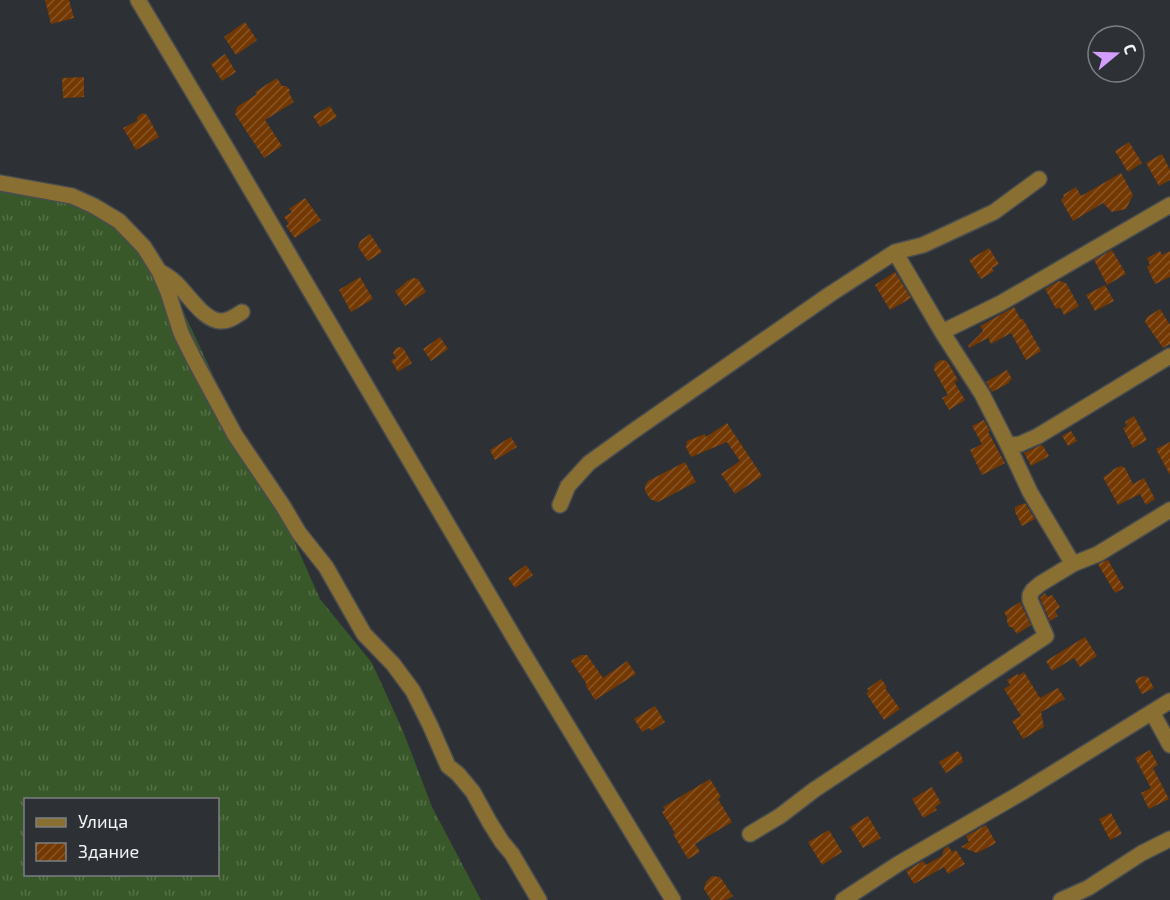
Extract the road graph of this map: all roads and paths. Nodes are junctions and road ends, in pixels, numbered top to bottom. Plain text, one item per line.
1 (138, 0) edge
2 (1039, 179) dead end
3 (0, 183) edge
4 (1170, 206) edge
5 (895, 252) junction
6 (159, 271) junction
7 (242, 312) dead end
8 (942, 332) junction
9 (1170, 356) edge
10 (1008, 445) junction
11 (560, 506) dead end
12 (1170, 510) edge
13 (1073, 564) junction
14 (1170, 701) edge
15 (1152, 712) junction
16 (1170, 745) edge
17 (750, 834) dead end
18 (1170, 839) edge
19 (539, 900) edge
20 (673, 900) edge
21 (843, 900) edge
22 (1062, 900) edge

1 - 20 street
2 - 5 street
3 - 6 street
4 - 8 street
5 - 8 street
5 - 11 street
6 - 7 street
6 - 19 street
8 - 10 street
9 - 10 street
10 - 13 street
12 - 13 street
13 - 17 street
14 - 15 street
15 - 16 street
15 - 21 street
18 - 22 street

